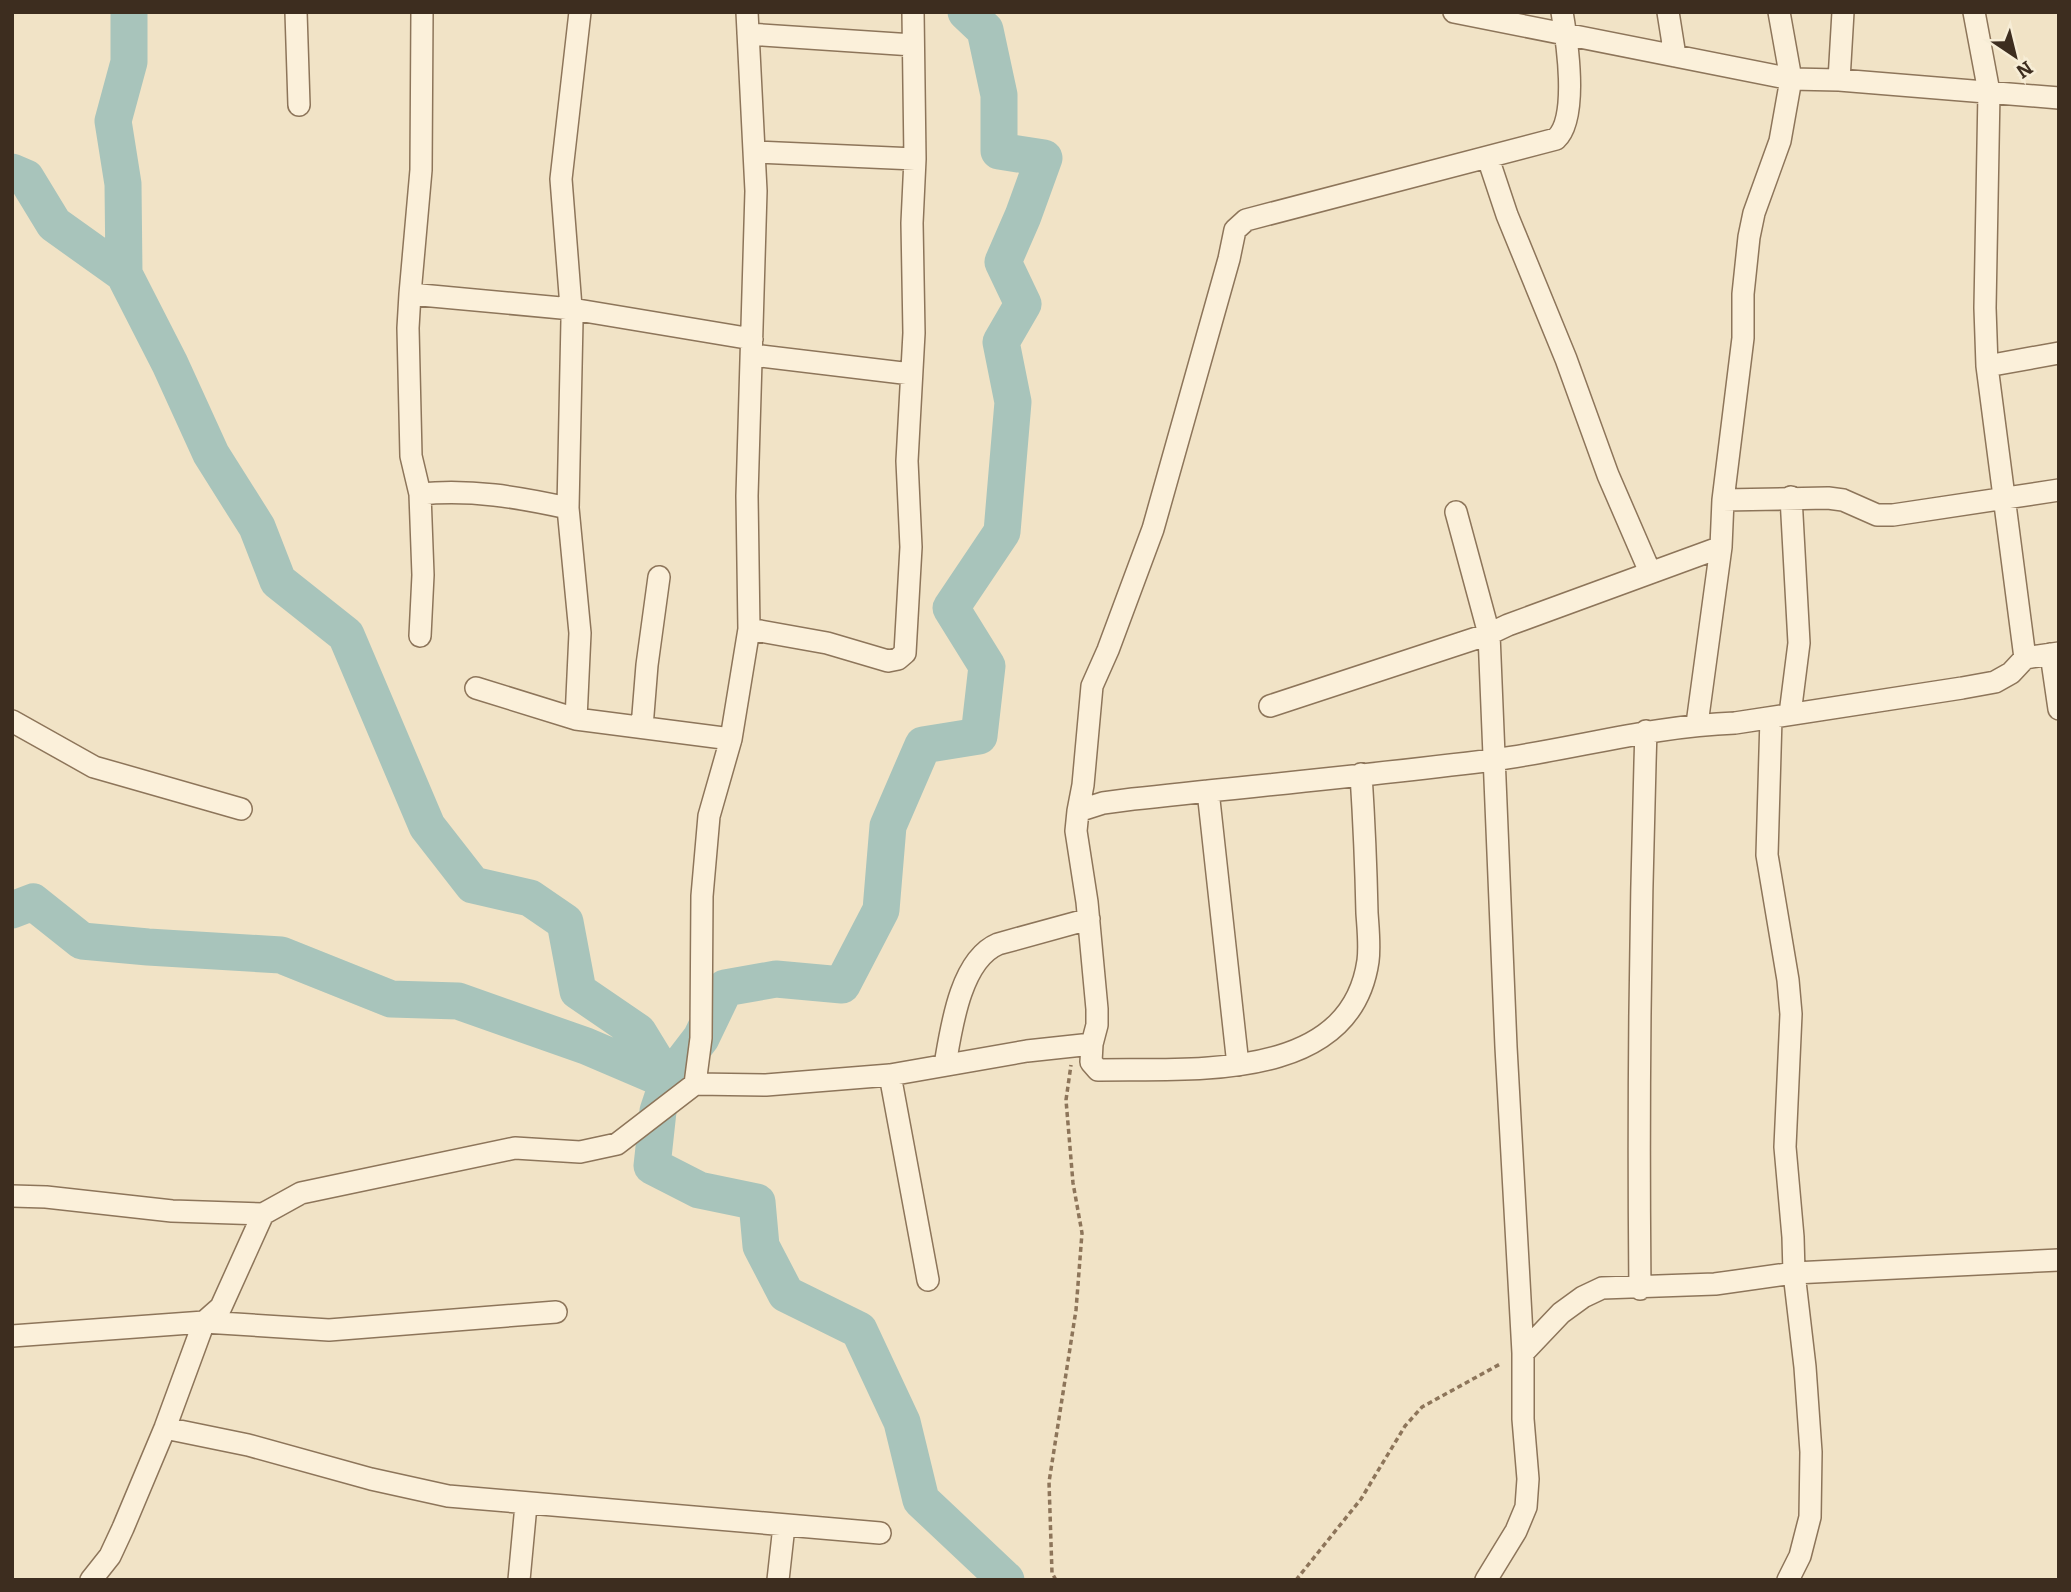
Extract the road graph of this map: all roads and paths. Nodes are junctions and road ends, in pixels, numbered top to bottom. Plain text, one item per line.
1 (296, 12) edge
2 (422, 12) edge
3 (580, 12) edge
4 (747, 12) edge
5 (913, 12) edge
6 (1454, 12) edge
7 (1562, 12) edge
8 (1668, 12) edge
9 (1779, 12) edge
10 (1843, 12) edge
11 (1974, 12) edge
12 (748, 34) junction
13 (1566, 35) junction
14 (913, 45) junction
15 (1675, 56) junction
16 (1791, 79) junction
17 (1839, 80) junction
18 (1989, 92) junction
19 (2059, 98) edge
20 (299, 105) dead end
21 (754, 152) junction
22 (1488, 158) junction
23 (915, 159) junction
24 (410, 294) junction
25 (572, 309) junction
26 (752, 347) junction
27 (2059, 353) edge
28 (1987, 366) junction
29 (911, 374) junction
30 (2059, 491) edge
31 (420, 494) junction
32 (1791, 497) junction
33 (2006, 498) junction
34 (1723, 500) junction
35 (568, 508) junction
36 (1456, 512) dead end
37 (1721, 547) junction
38 (1650, 572) junction
39 (659, 577) dead end
40 (749, 629) junction
41 (1489, 634) junction
42 (420, 636) dead end
43 (2055, 653) edge
44 (2025, 658) junction
45 (476, 688) dead end
46 (1270, 706) dead end
47 (2059, 709) edge
48 (1781, 716) junction
49 (576, 719) junction
50 (12, 721) edge
51 (1697, 724) junction
52 (642, 727) junction
53 (1646, 731) junction
54 (732, 739) junction
55 (1496, 760) junction
56 (1361, 774) junction
57 (1208, 791) junction
58 (241, 808) dead end
59 (1078, 811) junction
60 (1089, 919) junction
61 (1083, 1045) junction
62 (945, 1065) junction
63 (1238, 1065) junction
64 (890, 1075) junction
65 (695, 1084) junction
66 (12, 1196) edge
67 (263, 1214) junction
68 (2059, 1260) edge
69 (1794, 1273) junction
70 (928, 1280) dead end
71 (1640, 1289) junction
72 (556, 1312) dead end
73 (204, 1322) junction
74 (12, 1336) edge
75 (1523, 1353) junction
76 (165, 1428) junction
77 (526, 1505) junction
78 (784, 1526) junction
79 (880, 1533) dead end
80 (91, 1580) edge
81 (519, 1580) edge
82 (778, 1580) edge
83 (1056, 1580) edge
84 (1296, 1580) edge
85 (1486, 1580) edge
86 (1788, 1580) edge

1 - 20 street
2 - 24 street
3 - 25 street
4 - 12 street
5 - 14 street
6 - 13 street
7 - 13 street
8 - 15 street
9 - 16 street
10 - 17 street
11 - 18 street
12 - 14 street
12 - 21 street
13 - 15 street
13 - 22 street
14 - 23 street
15 - 16 street
16 - 17 street
16 - 34 street
17 - 18 street
18 - 19 street
18 - 28 street
21 - 23 street
21 - 26 street
22 - 38 street
22 - 59 street
23 - 29 street
24 - 25 street
24 - 31 street
25 - 26 street
25 - 35 street
26 - 29 street
26 - 40 street
27 - 28 street
28 - 33 street
29 - 40 street
30 - 33 street
31 - 35 street
31 - 42 street
32 - 33 street
32 - 34 street
32 - 48 street
33 - 44 street
34 - 37 street
35 - 49 street
36 - 41 street
37 - 38 street
37 - 51 street
38 - 41 street
39 - 52 street
40 - 54 street
41 - 46 street
41 - 55 street
43 - 44 street
43 - 47 street
44 - 48 street
45 - 49 street
48 - 51 street
48 - 69 street
49 - 52 street
50 - 58 street
51 - 53 street
52 - 54 street
53 - 55 street
53 - 71 street
54 - 65 street
55 - 56 street
55 - 75 street
56 - 57 street
56 - 63 street
57 - 59 street
57 - 63 street
59 - 60 street
60 - 61 street
60 - 62 street
61 - 62 street
61 - 63 street
61 - 83 path
62 - 64 street
64 - 65 street
64 - 70 street
65 - 67 street
66 - 67 street
67 - 73 street
68 - 69 street
69 - 71 street
69 - 86 street
71 - 75 street
72 - 73 street
73 - 74 street
73 - 76 street
75 - 84 path
75 - 85 street
76 - 77 street
76 - 80 street
77 - 78 street
77 - 81 street
78 - 79 street
78 - 82 street

